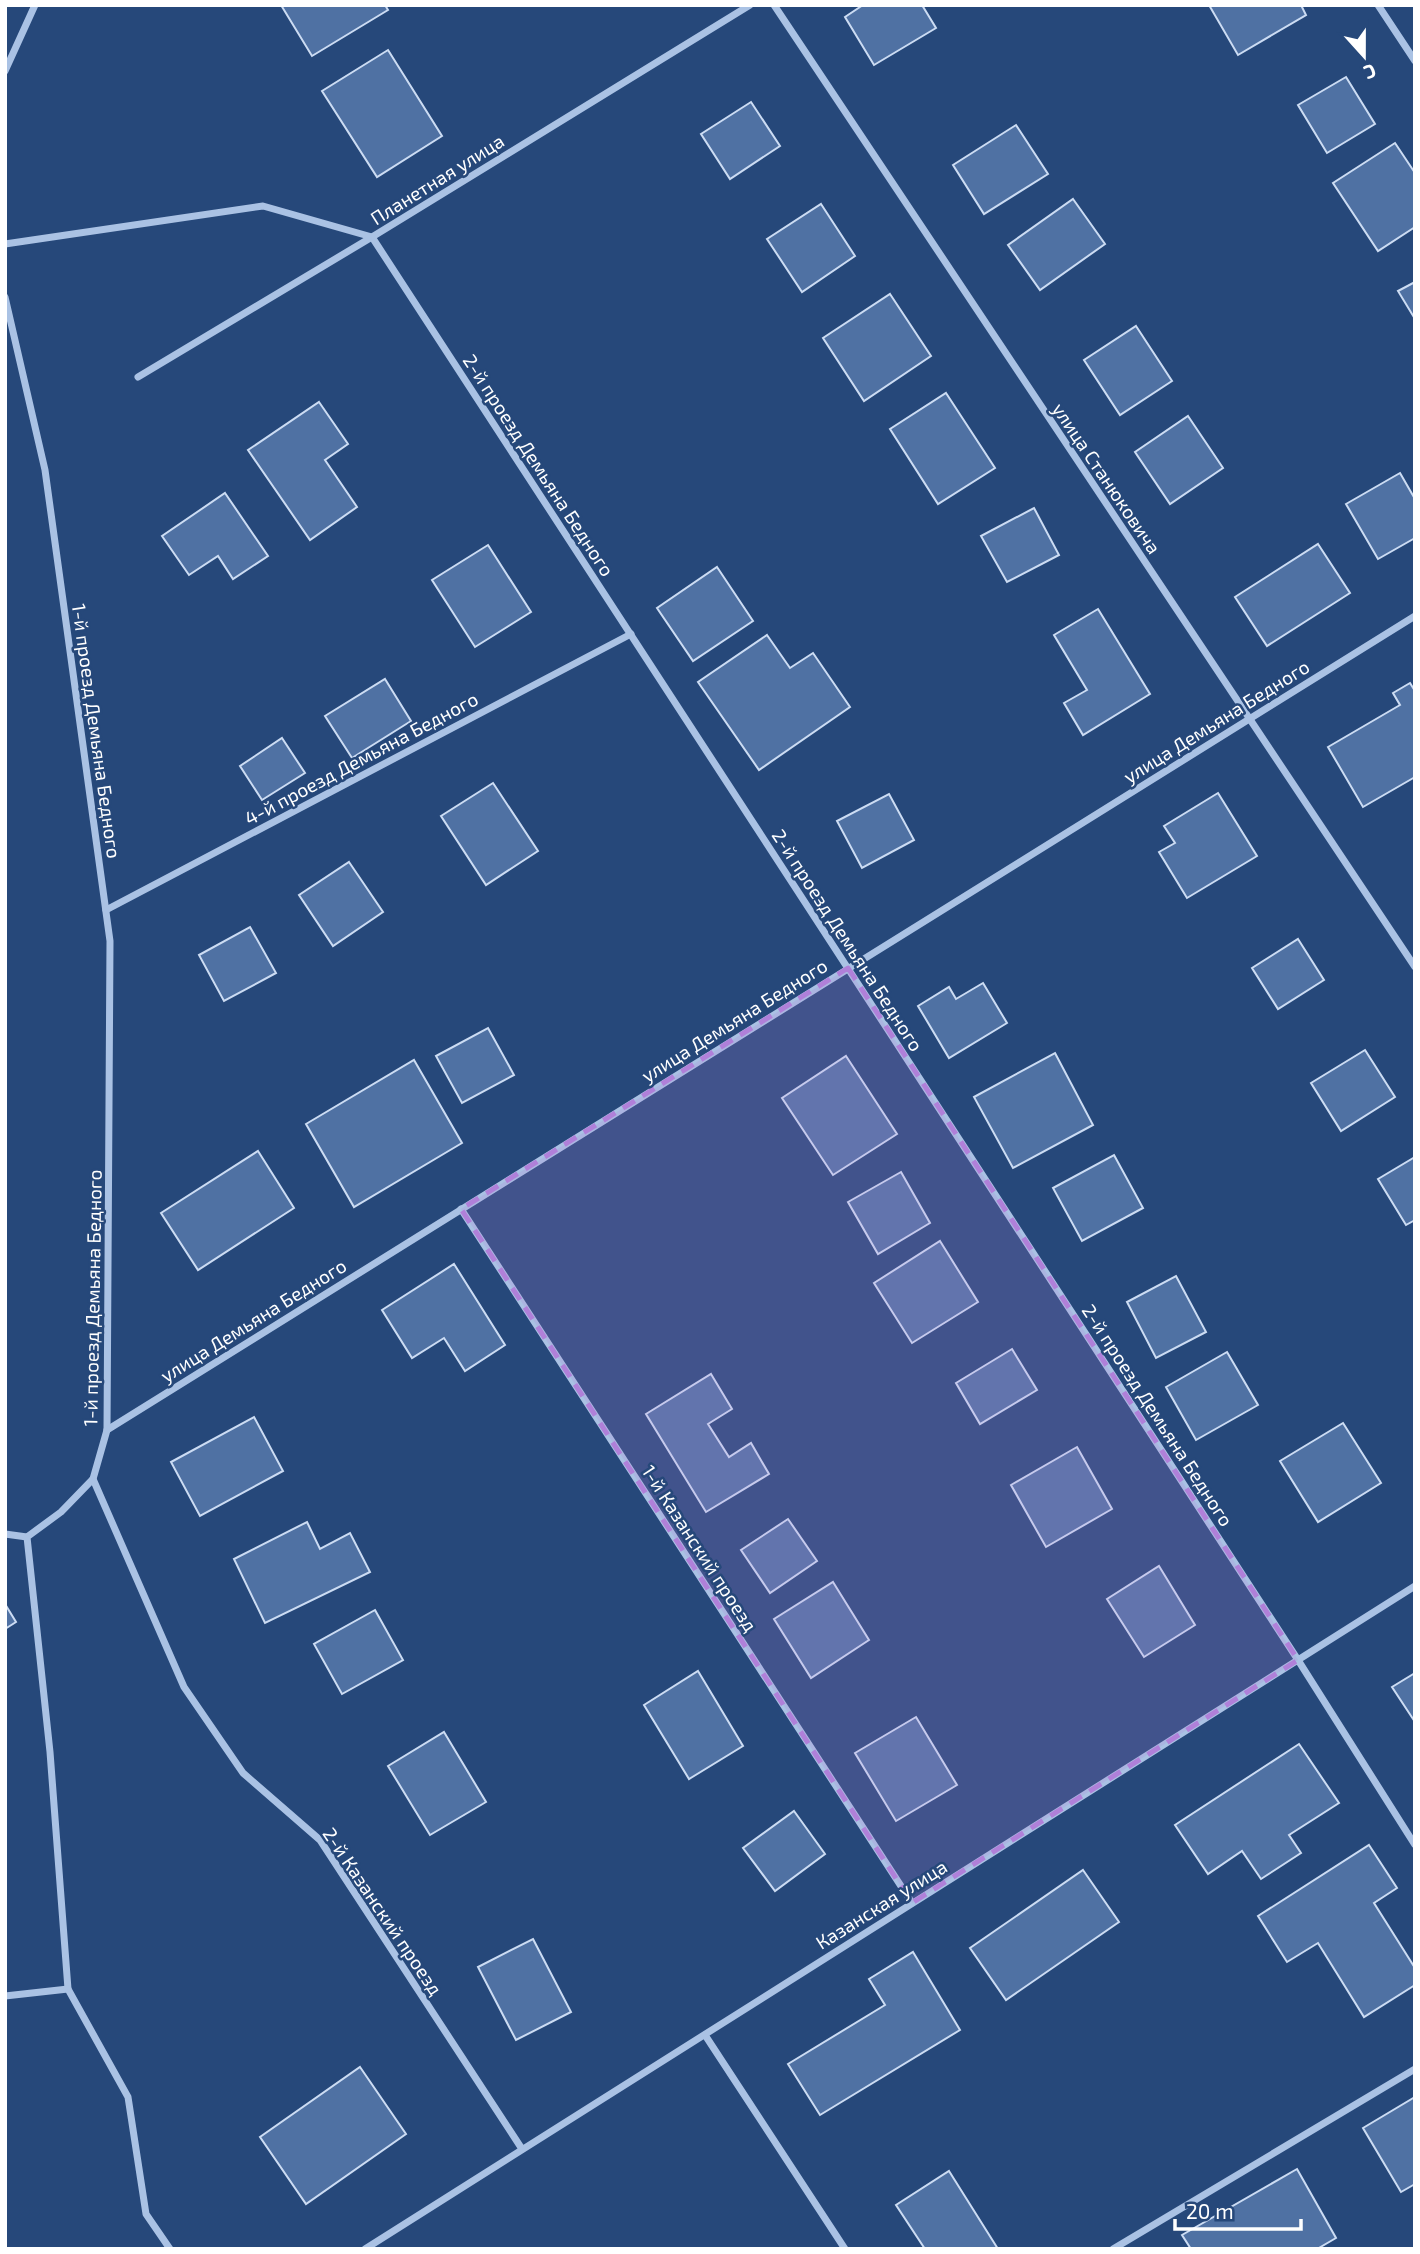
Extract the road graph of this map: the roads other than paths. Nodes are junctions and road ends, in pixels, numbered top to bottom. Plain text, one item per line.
1 (35, 5) edge
2 (750, 5) edge
3 (774, 5) edge
4 (1378, 5) edge
5 (1415, 61) edge
6 (5, 71) edge
7 (372, 237) junction
8 (5, 244) edge
9 (5, 297) edge
10 (138, 377) dead end
11 (1415, 616) edge
12 (631, 634) junction
13 (1250, 719) junction
14 (106, 910) junction
15 (1415, 967) edge
16 (848, 968) junction
17 (461, 1209) junction
18 (107, 1430) junction
19 (93, 1479) junction
20 (5, 1534) edge
21 (27, 1537) junction
22 (1415, 1586) edge
23 (1298, 1660) junction
24 (1415, 1845) edge
25 (912, 1903) junction
26 (68, 1989) junction
27 (5, 1996) edge
28 (705, 2035) junction
29 (1415, 2069) edge
30 (522, 2149) junction
31 (170, 2249) edge
32 (365, 2249) edge
33 (845, 2249) edge
34 (1113, 2249) edge

1 - 6 street
2 - 7 street, Планетная улица
3 - 13 street, улица Станюковича
4 - 5 street
7 - 8 street
7 - 10 street, Планетная улица
7 - 12 street, 2-й проезд Демьяна Бедного
9 - 14 street, 1-й проезд Демьяна Бедного
11 - 13 street, улица Демьяна Бедного
12 - 14 street, 4-й проезд Демьяна Бедного
12 - 16 street, 2-й проезд Демьяна Бедного
13 - 15 street, улица Станюковича
13 - 16 street, улица Демьяна Бедного
14 - 18 street, 1-й проезд Демьяна Бедного
16 - 17 street, улица Демьяна Бедного
16 - 23 street, 2-й проезд Демьяна Бедного
17 - 18 street, улица Демьяна Бедного
17 - 25 street, 1-й Казанский проезд
18 - 19 street, 1-й проезд Демьяна Бедного
19 - 21 street, 1-й проезд Демьяна Бедного
19 - 30 street, 2-й Казанский проезд
20 - 21 street
21 - 26 street
22 - 23 street, Казанская улица
23 - 24 street, 2-й проезд Демьяна Бедного
23 - 25 street, Казанская улица
25 - 28 street, Казанская улица
26 - 27 street
26 - 31 street
28 - 30 street, Казанская улица
28 - 33 street
29 - 34 street
30 - 32 street, Казанская улица

